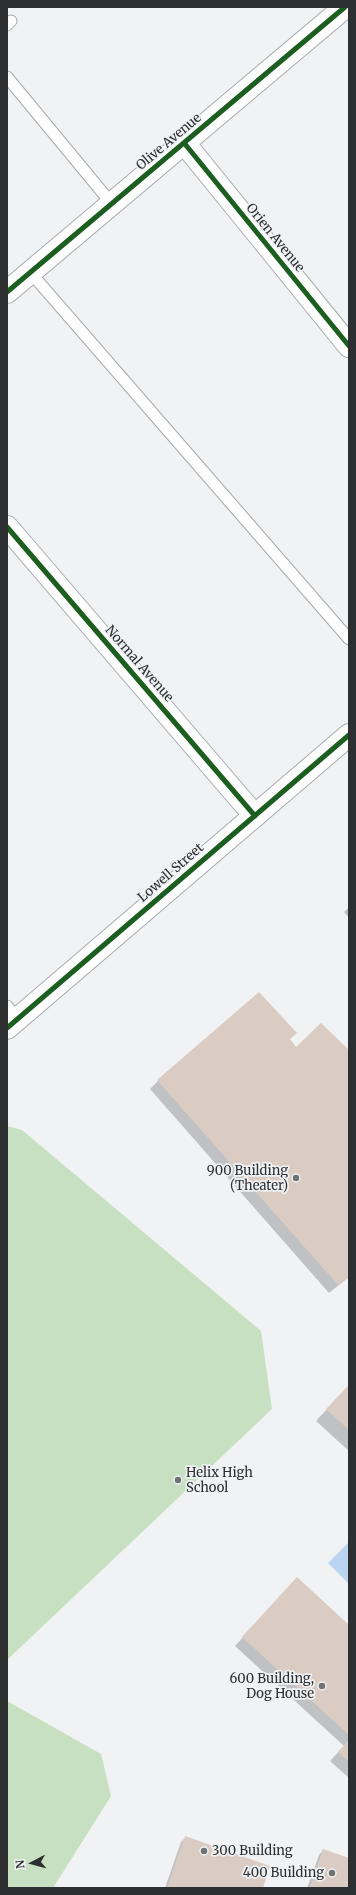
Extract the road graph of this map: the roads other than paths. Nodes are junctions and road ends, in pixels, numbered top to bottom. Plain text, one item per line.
1 (345, 7) edge
2 (7, 77) edge
3 (184, 144) junction
4 (112, 204) junction
5 (30, 272) junction
6 (7, 292) edge
7 (349, 346) edge
8 (7, 527) edge
9 (349, 639) edge
10 (349, 735) edge
11 (255, 816) junction
12 (11, 1018) edge

1 - 3 street, Olive Avenue
2 - 4 lane
3 - 4 street, Olive Avenue
3 - 7 street, Orien Avenue
4 - 5 street, Olive Avenue
5 - 6 street, Olive Avenue
5 - 9 lane
8 - 11 street, Normal Avenue
10 - 11 street, Lowell Street
11 - 12 street, Lowell Street

